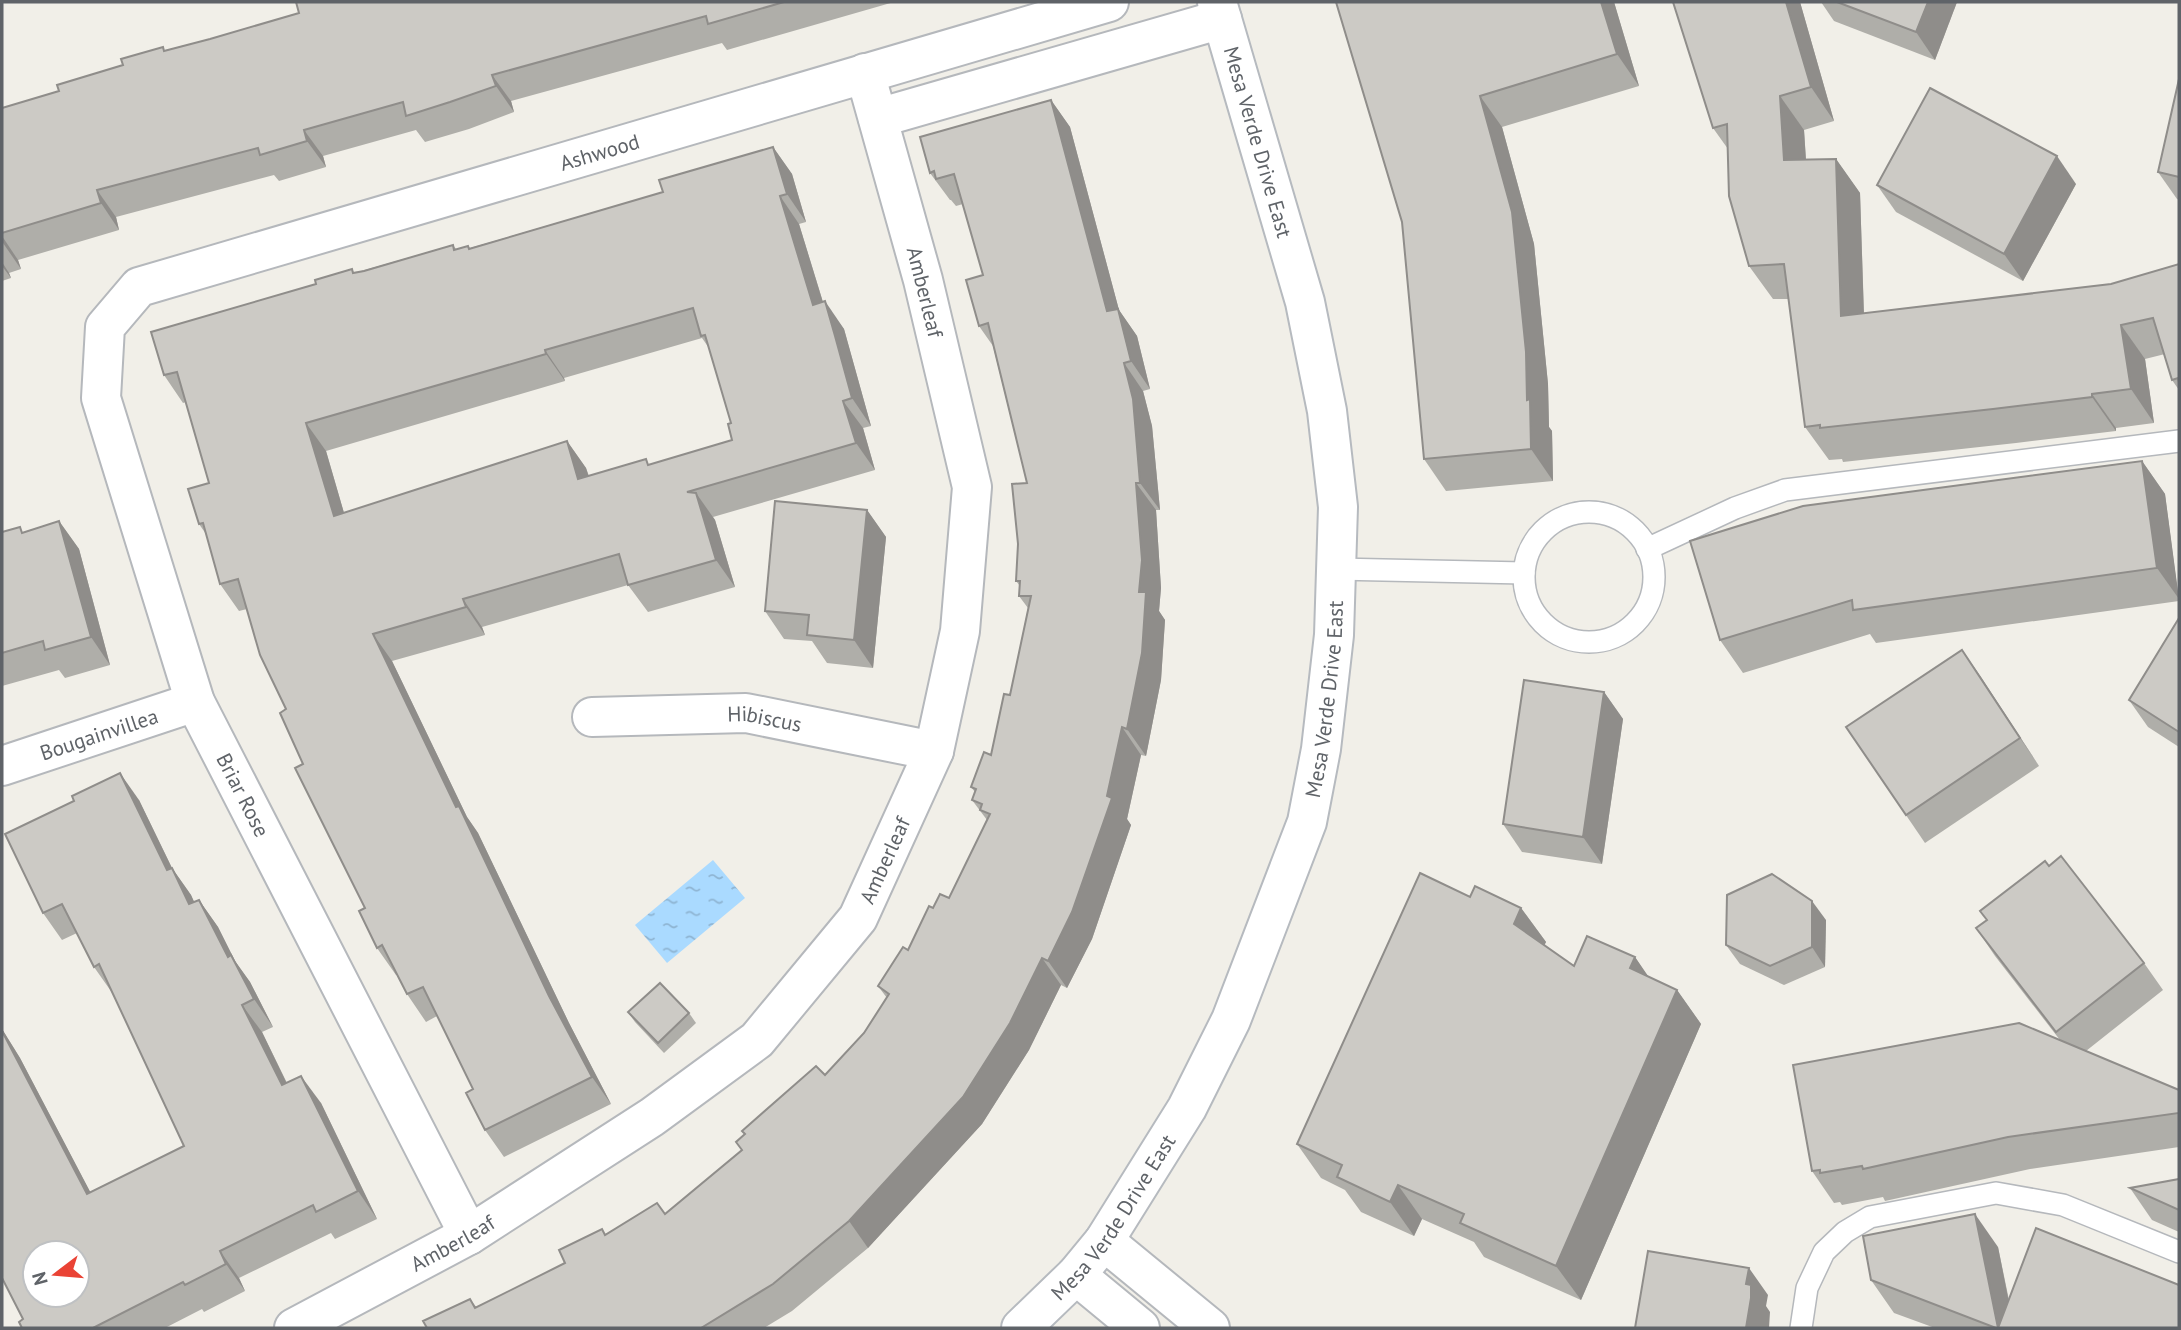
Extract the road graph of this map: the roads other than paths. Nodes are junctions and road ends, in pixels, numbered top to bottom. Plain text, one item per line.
1 (1109, 2) edge
2 (1219, 10) edge
3 (865, 73) junction
4 (878, 118) junction
5 (105, 327) joint
6 (2179, 442) edge
7 (1647, 549) junction
8 (1336, 569) junction
9 (1524, 573) junction
10 (195, 702) junction
11 (592, 717) dead end
12 (934, 751) junction
13 (2, 766) edge
14 (469, 1235) junction
15 (1104, 1241) junction
16 (2179, 1252) edge
17 (1076, 1275) junction
18 (294, 1328) edge
19 (1021, 1328) edge
20 (1140, 1328) edge
21 (1209, 1328) edge
22 (1801, 1328) edge

1 - 3 street, Ashwood
2 - 4 street
2 - 8 street, Mesa Verde Drive East
3 - 4 street, Amberleaf
3 - 5 street, Ashwood
4 - 12 street, Amberleaf
5 - 10 street, Briar Rose
6 - 7 lane
7 - 9 lane
7 - 9 lane
8 - 9 lane
8 - 15 street, Mesa Verde Drive East
10 - 13 street, Bougainvillea
10 - 14 street, Briar Rose
11 - 12 street, Hibiscus
12 - 14 street, Amberleaf
14 - 18 street, Amberleaf
15 - 17 street, Mesa Verde Drive East
15 - 21 street
16 - 22 lane
17 - 19 street, Mesa Verde Drive East
17 - 20 street

